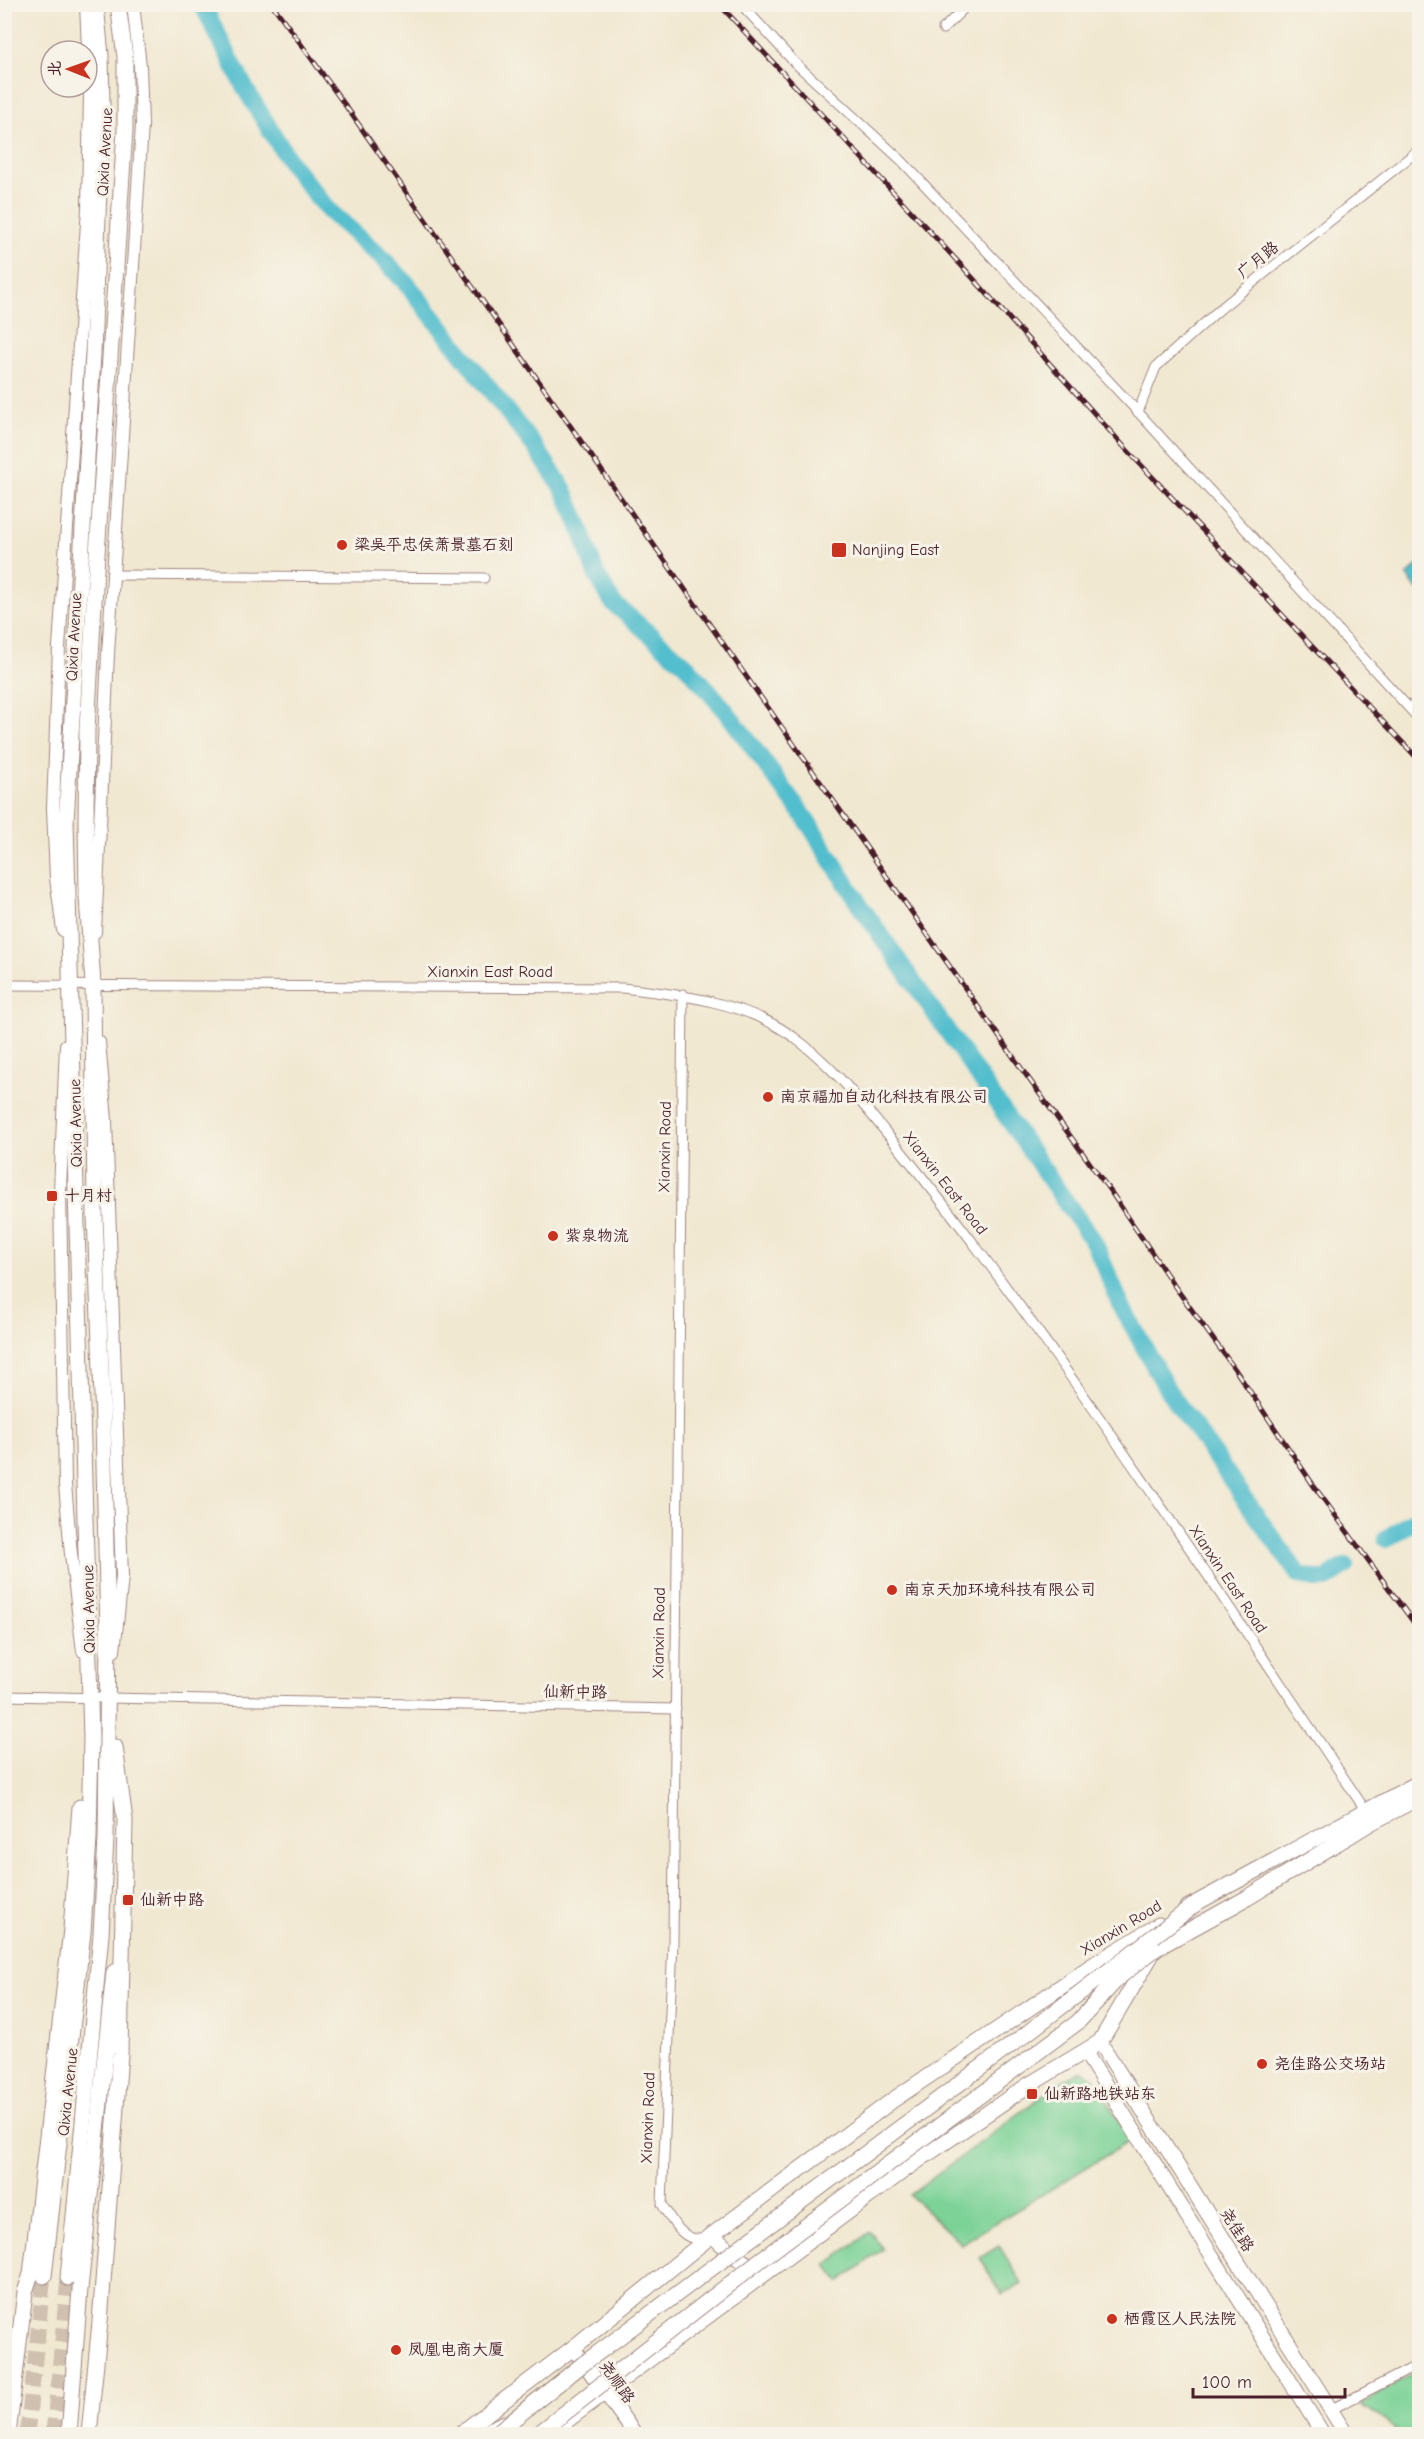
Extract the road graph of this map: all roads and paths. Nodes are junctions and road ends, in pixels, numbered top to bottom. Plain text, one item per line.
1 (86, 4) edge
2 (96, 4) edge
3 (118, 4) edge
4 (133, 4) edge
5 (741, 4) edge
6 (968, 4) edge
7 (943, 29) dead end
8 (1419, 149) edge
9 (1138, 412) junction
10 (113, 575) junction
11 (484, 578) dead end
12 (1419, 720) edge
13 (70, 984) junction
14 (93, 984) junction
15 (4, 985) edge
16 (683, 994) junction
17 (4, 1696) edge
18 (89, 1697) junction
19 (108, 1697) junction
20 (676, 1709) junction
21 (1419, 1782) edge
22 (1419, 1797) edge
23 (1366, 1811) junction
24 (1197, 1903) junction
25 (123, 1909) junction
26 (1155, 1949) junction
27 (1100, 2042) junction
28 (1085, 2052) junction
29 (712, 2235) junction
30 (772, 2270) junction
31 (44, 2276) tunnel mouth
32 (68, 2278) tunnel mouth
33 (25, 2292) junction
34 (573, 2348) junction
35 (1419, 2364) edge
36 (604, 2392) junction
37 (4, 2403) edge
38 (1330, 2410) junction
39 (525, 2411) junction
40 (8, 2434) edge
41 (69, 2434) edge
42 (77, 2434) edge
43 (89, 2434) edge
44 (460, 2434) edge
45 (483, 2434) edge
46 (495, 2434) edge
47 (538, 2434) edge
48 (549, 2434) edge
49 (635, 2434) edge
50 (1323, 2434) edge
51 (1346, 2434) edge

1 - 13 street
2 - 13 main road, Qixia Avenue
3 - 14 main road, Qixia Avenue
4 - 10 street
5 - 9 street
6 - 7 street
8 - 9 street, 广月路
9 - 12 street
10 - 11 street
10 - 14 street
13 - 14 street, Xianxin East Road
13 - 15 street, Xianxin East Road
13 - 18 main road, Qixia Avenue
14 - 16 street, Xianxin East Road
14 - 19 main road, Qixia Avenue
16 - 20 street, Xianxin Road
16 - 23 street, Xianxin East Road
17 - 18 street, 仙新中路
18 - 19 street, 仙新中路
18 - 31 main road, Qixia Avenue
18 - 33 main road
19 - 20 street, 仙新中路
19 - 25 main road
19 - 32 main road, Qixia Avenue
20 - 29 street, Xianxin Road
21 - 23 main road, Xianxin Road
22 - 26 main road
23 - 24 main road, Xianxin Road
24 - 29 main road, Xianxin Road
24 - 39 main road, Xianxin Road, bridge
25 - 41 main road
25 - 42 main road
25 - 43 main road
26 - 27 main road
26 - 47 main road, bridge
27 - 28 main road
27 - 38 main road, 尧佳路
28 - 30 main road
28 - 50 main road
29 - 30 main road
29 - 34 main road, Xianxin Road
30 - 36 main road
33 - 37 main road
33 - 40 main road
34 - 36 main road, 尧顺路
34 - 44 main road, Xianxin Road
35 - 38 street
36 - 48 main road
36 - 49 main road, 尧顺路
38 - 51 main road, 尧佳路
39 - 45 main road, bridge
39 - 46 main road, Xianxin Road, bridge

